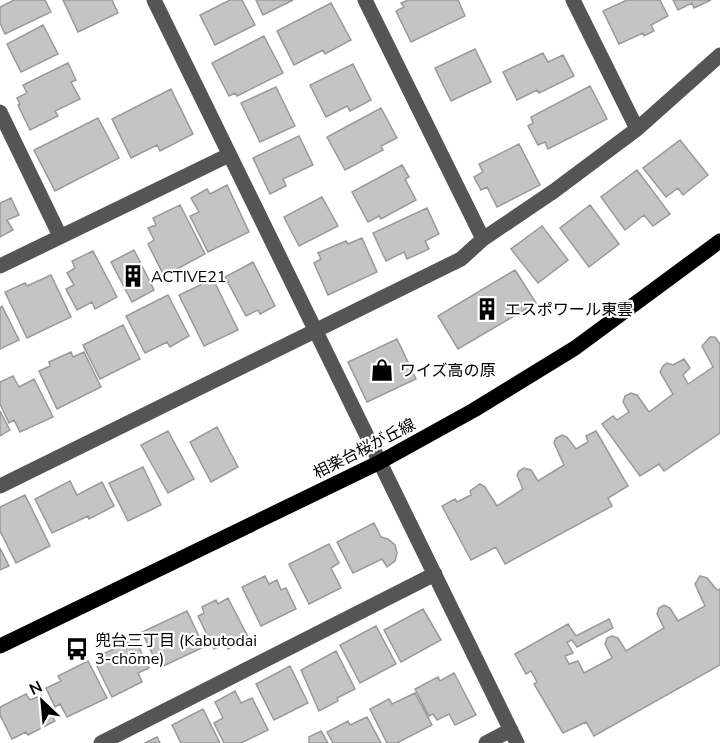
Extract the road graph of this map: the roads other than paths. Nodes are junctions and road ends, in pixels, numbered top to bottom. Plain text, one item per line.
1 (154, 0) edge
2 (365, 0) edge
3 (573, 0) edge
4 (720, 56) edge
5 (0, 112) edge
6 (637, 129) junction
7 (229, 155) junction
8 (60, 236) junction
9 (483, 239) junction
10 (720, 241) edge
11 (0, 266) edge
12 (315, 333) junction
13 (380, 462) junction
14 (0, 486) edge
15 (435, 574) junction
16 (0, 646) edge
17 (514, 737) edge
18 (101, 743) edge
19 (486, 743) edge

1 - 7 street
2 - 9 street
3 - 6 street
4 - 6 street
5 - 8 street
6 - 9 street
7 - 8 street
7 - 12 street
8 - 11 street
9 - 12 street
10 - 13 main road, 相楽台桜が丘線
12 - 13 street
12 - 14 street
13 - 15 street
13 - 16 main road, 相楽台桜が丘線
15 - 17 street
15 - 18 street
17 - 19 street

